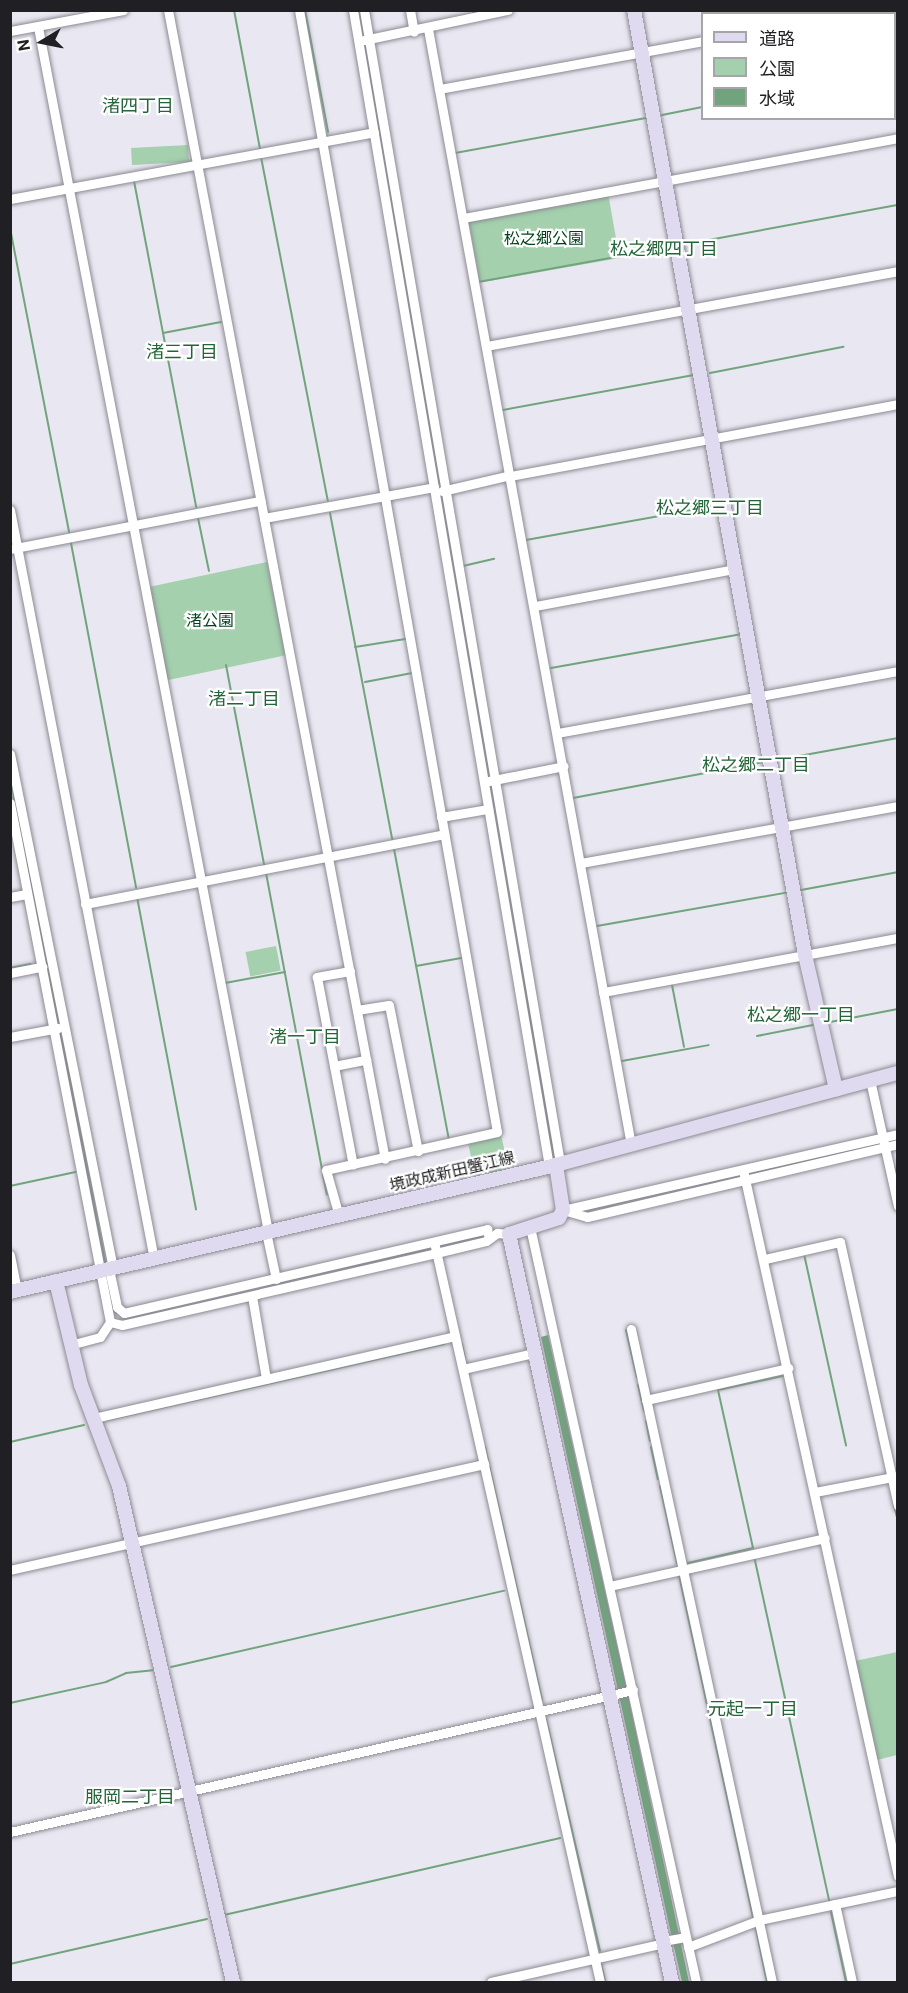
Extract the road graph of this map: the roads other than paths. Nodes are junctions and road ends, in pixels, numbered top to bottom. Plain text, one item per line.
1 (168, 10) edge
2 (299, 10) edge
3 (353, 10) edge
4 (364, 10) edge
5 (410, 10) edge
6 (508, 10) edge
7 (634, 10) edge
8 (117, 11) edge
9 (38, 27) junction
10 (428, 29) junction
11 (10, 31) edge
12 (414, 32) junction
13 (363, 40) junction
14 (701, 41) edge
15 (641, 52) junction
16 (439, 89) junction
17 (374, 132) junction
18 (897, 138) edge
19 (325, 140) junction
20 (195, 165) junction
21 (665, 180) junction
22 (68, 188) junction
23 (10, 199) edge
24 (463, 218) junction
25 (897, 271) edge
26 (688, 310) junction
27 (486, 346) junction
28 (897, 404) edge
29 (713, 438) junction
30 (510, 475) junction
31 (440, 490) junction
32 (386, 496) junction
33 (260, 501) junction
34 (10, 510) edge
35 (264, 518) junction
36 (132, 525) junction
37 (14, 548) edge
38 (735, 569) junction
39 (535, 606) junction
40 (897, 671) edge
41 (758, 696) junction
42 (557, 734) junction
43 (10, 754) edge
44 (564, 766) junction
45 (490, 781) junction
46 (10, 803) edge
47 (897, 806) edge
48 (488, 809) junction
49 (441, 817) junction
50 (782, 826) junction
51 (444, 834) junction
52 (327, 856) junction
53 (581, 863) junction
54 (200, 881) junction
55 (27, 894) junction
56 (10, 897) edge
57 (85, 904) junction
58 (897, 938) edge
59 (805, 955) junction
60 (42, 966) junction
61 (350, 971) junction
62 (10, 973) edge
63 (603, 993) junction
64 (357, 1010) junction
65 (59, 1028) junction
66 (10, 1037) edge
67 (366, 1059) junction
68 (334, 1066) junction
69 (897, 1073) edge
70 (870, 1080) junction
71 (836, 1089) junction
72 (897, 1134) edge
73 (885, 1142) junction
74 (897, 1144) edge
75 (631, 1145) junction
76 (418, 1151) junction
77 (385, 1159) junction
78 (353, 1165) junction
79 (555, 1165) junction
80 (743, 1170) junction
81 (746, 1180) junction
82 (897, 1206) edge
83 (563, 1210) junction
84 (339, 1215) junction
85 (530, 1227) junction
86 (267, 1232) junction
87 (508, 1234) junction
88 (489, 1239) junction
89 (434, 1242) junction
90 (436, 1254) junction
91 (10, 1255) edge
92 (154, 1259) junction
93 (765, 1259) junction
94 (107, 1269) junction
95 (276, 1279) junction
96 (56, 1281) junction
97 (14, 1291) edge
98 (252, 1296) junction
99 (110, 1322) junction
100 (631, 1329) dead end
101 (455, 1336) junction
102 (70, 1345) junction
103 (534, 1353) junction
104 (788, 1368) junction
105 (463, 1370) junction
106 (266, 1379) junction
107 (646, 1400) junction
108 (93, 1418) junction
109 (484, 1464) junction
110 (894, 1476) edge
111 (815, 1492) junction
112 (897, 1506) edge
113 (825, 1538) junction
114 (133, 1543) junction
115 (682, 1568) junction
116 (10, 1570) edge
117 (610, 1587) junction
118 (631, 1690) junction
119 (611, 1694) junction
120 (539, 1710) junction
121 (191, 1792) junction
122 (10, 1833) edge
123 (895, 1854) edge
124 (897, 1876) edge
125 (897, 1891) edge
126 (835, 1904) junction
127 (759, 1920) junction
128 (684, 1937) junction
129 (665, 1941) junction
130 (688, 1947) junction
131 (594, 1959) junction
132 (233, 1983) edge
133 (491, 1983) edge
134 (600, 1983) edge
135 (672, 1983) edge
136 (696, 1983) edge
137 (772, 1983) edge
138 (852, 1983) edge

1 - 20 street
2 - 19 street
3 - 13 street
4 - 13 street
5 - 12 street
6 - 10 street
7 - 15 street
8 - 9 street
9 - 11 street
9 - 22 street
10 - 12 street
10 - 16 street
12 - 13 street
13 - 17 street
13 - 31 street
14 - 15 street
15 - 16 street
15 - 21 street
16 - 24 street
17 - 19 street
17 - 31 street
18 - 21 street
19 - 20 street
19 - 32 street
20 - 22 street
20 - 33 street
21 - 24 street
21 - 26 street
22 - 23 street
22 - 36 street
24 - 27 street
25 - 26 street
26 - 27 street
26 - 29 street
27 - 30 street
28 - 29 street
29 - 30 street
29 - 38 street
30 - 31 street
30 - 39 street
31 - 32 street
31 - 45 street
32 - 35 street
32 - 49 street
33 - 35 street
33 - 36 street
34 - 37 street
35 - 52 street
36 - 37 street
36 - 54 street
37 - 57 street
38 - 39 street
38 - 41 street
39 - 42 street
40 - 41 street
41 - 42 street
41 - 50 street
42 - 44 street
43 - 65 street
44 - 45 street
44 - 53 street
45 - 48 street
45 - 79 street
46 - 55 street
47 - 50 street
48 - 49 street
48 - 79 street
49 - 51 street
50 - 53 street
50 - 59 street
51 - 52 street
51 - 76 street
52 - 54 street
52 - 61 street
53 - 63 street
54 - 57 street
54 - 86 street
55 - 56 street
55 - 60 street
57 - 92 street
58 - 59 street
59 - 63 street
59 - 71 street
60 - 62 street
60 - 65 street
61 - 64 street
61 - 68 street
63 - 75 street
64 - 67 street
64 - 76 street
65 - 66 street
65 - 94 street
65 - 94 street
67 - 68 street
67 - 77 street
68 - 78 street
69 - 70 street, 境政成新田蟹江線
70 - 71 street, 境政成新田蟹江線
70 - 73 street
71 - 75 street, 境政成新田蟹江線
72 - 73 street
73 - 74 street
73 - 80 street
73 - 81 street
73 - 82 street
75 - 79 street, 境政成新田蟹江線
76 - 77 street
77 - 78 street
78 - 84 street
79 - 83 street
79 - 84 street, 境政成新田蟹江線
80 - 81 street
80 - 83 street
81 - 83 street
81 - 93 street
83 - 85 street
84 - 86 street, 境政成新田蟹江線
85 - 87 street
85 - 117 street
86 - 92 street, 境政成新田蟹江線
86 - 95 street
87 - 88 street
87 - 103 street
88 - 89 street
88 - 90 street
89 - 90 street
89 - 95 street
90 - 98 street
90 - 101 street
91 - 97 street
92 - 94 street, 境政成新田蟹江線
93 - 104 street
93 - 110 street
94 - 95 street
94 - 96 street, 境政成新田蟹江線
94 - 99 street
96 - 97 street, 境政成新田蟹江線
96 - 102 street
98 - 99 street
98 - 106 street
99 - 102 street
100 - 107 street
101 - 105 street
101 - 106 street
102 - 108 street
103 - 105 street
103 - 119 street
104 - 107 street
104 - 111 street
105 - 109 street
106 - 108 street
107 - 115 street
108 - 114 street
109 - 114 street
109 - 120 street
110 - 111 street
110 - 112 street
111 - 113 street
113 - 115 street
113 - 123 street
114 - 116 street
114 - 121 street
115 - 117 street
115 - 127 street
117 - 118 street
118 - 119 street
118 - 128 street
119 - 120 street
119 - 129 street
120 - 121 street
120 - 131 street
121 - 122 street
121 - 132 street
123 - 124 street
125 - 126 street
126 - 127 street
126 - 138 street
127 - 130 street
127 - 137 street
128 - 129 street
128 - 130 street
129 - 131 street
129 - 135 street
130 - 136 street
131 - 133 street
131 - 134 street

